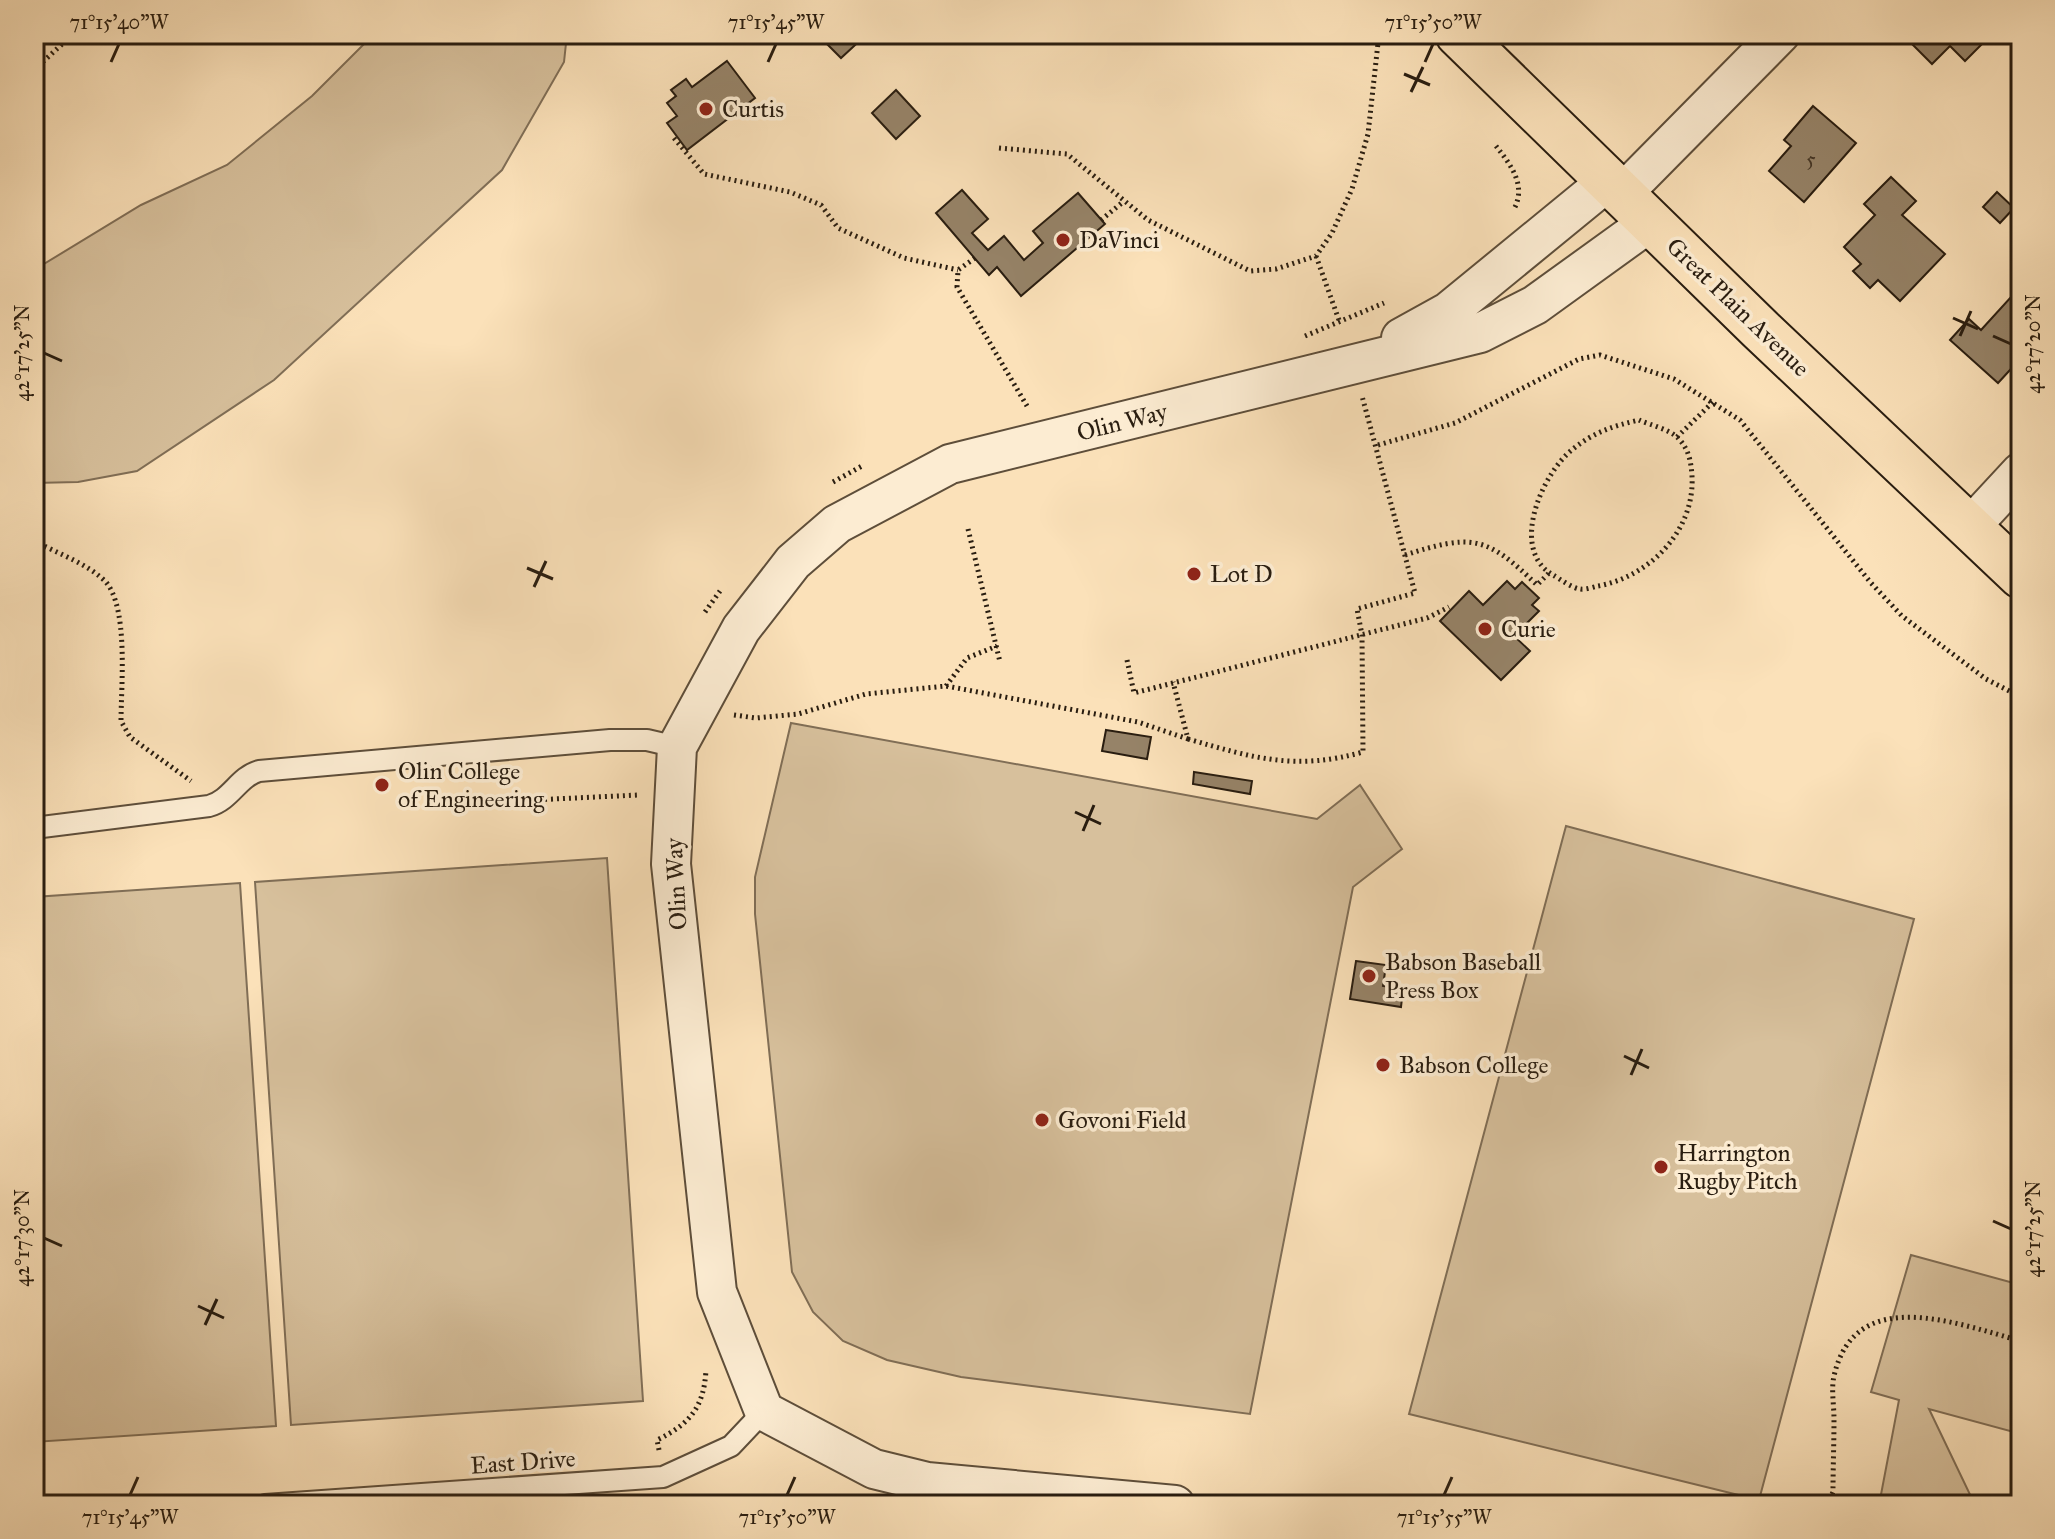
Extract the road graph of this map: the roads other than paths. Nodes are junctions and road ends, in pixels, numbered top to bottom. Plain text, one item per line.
1 (1458, 34) edge
2 (1780, 34) edge
3 (1627, 199) junction
4 (1360, 374) junction
5 (2021, 472) edge
6 (1970, 527) junction
7 (2021, 576) edge
8 (662, 744) junction
9 (34, 828) edge
10 (764, 1411) junction
11 (265, 1505) edge
12 (1175, 1505) edge

1 - 3 main road, Great Plain Avenue
2 - 3 street
3 - 4 street, Olin Way
3 - 4 street, Olin Way
3 - 6 main road, Great Plain Avenue
4 - 8 street, Olin Way
5 - 6 street
6 - 7 main road, Great Plain Avenue
8 - 9 lane
8 - 10 street, Olin Way
10 - 11 lane, East Drive
10 - 12 street

